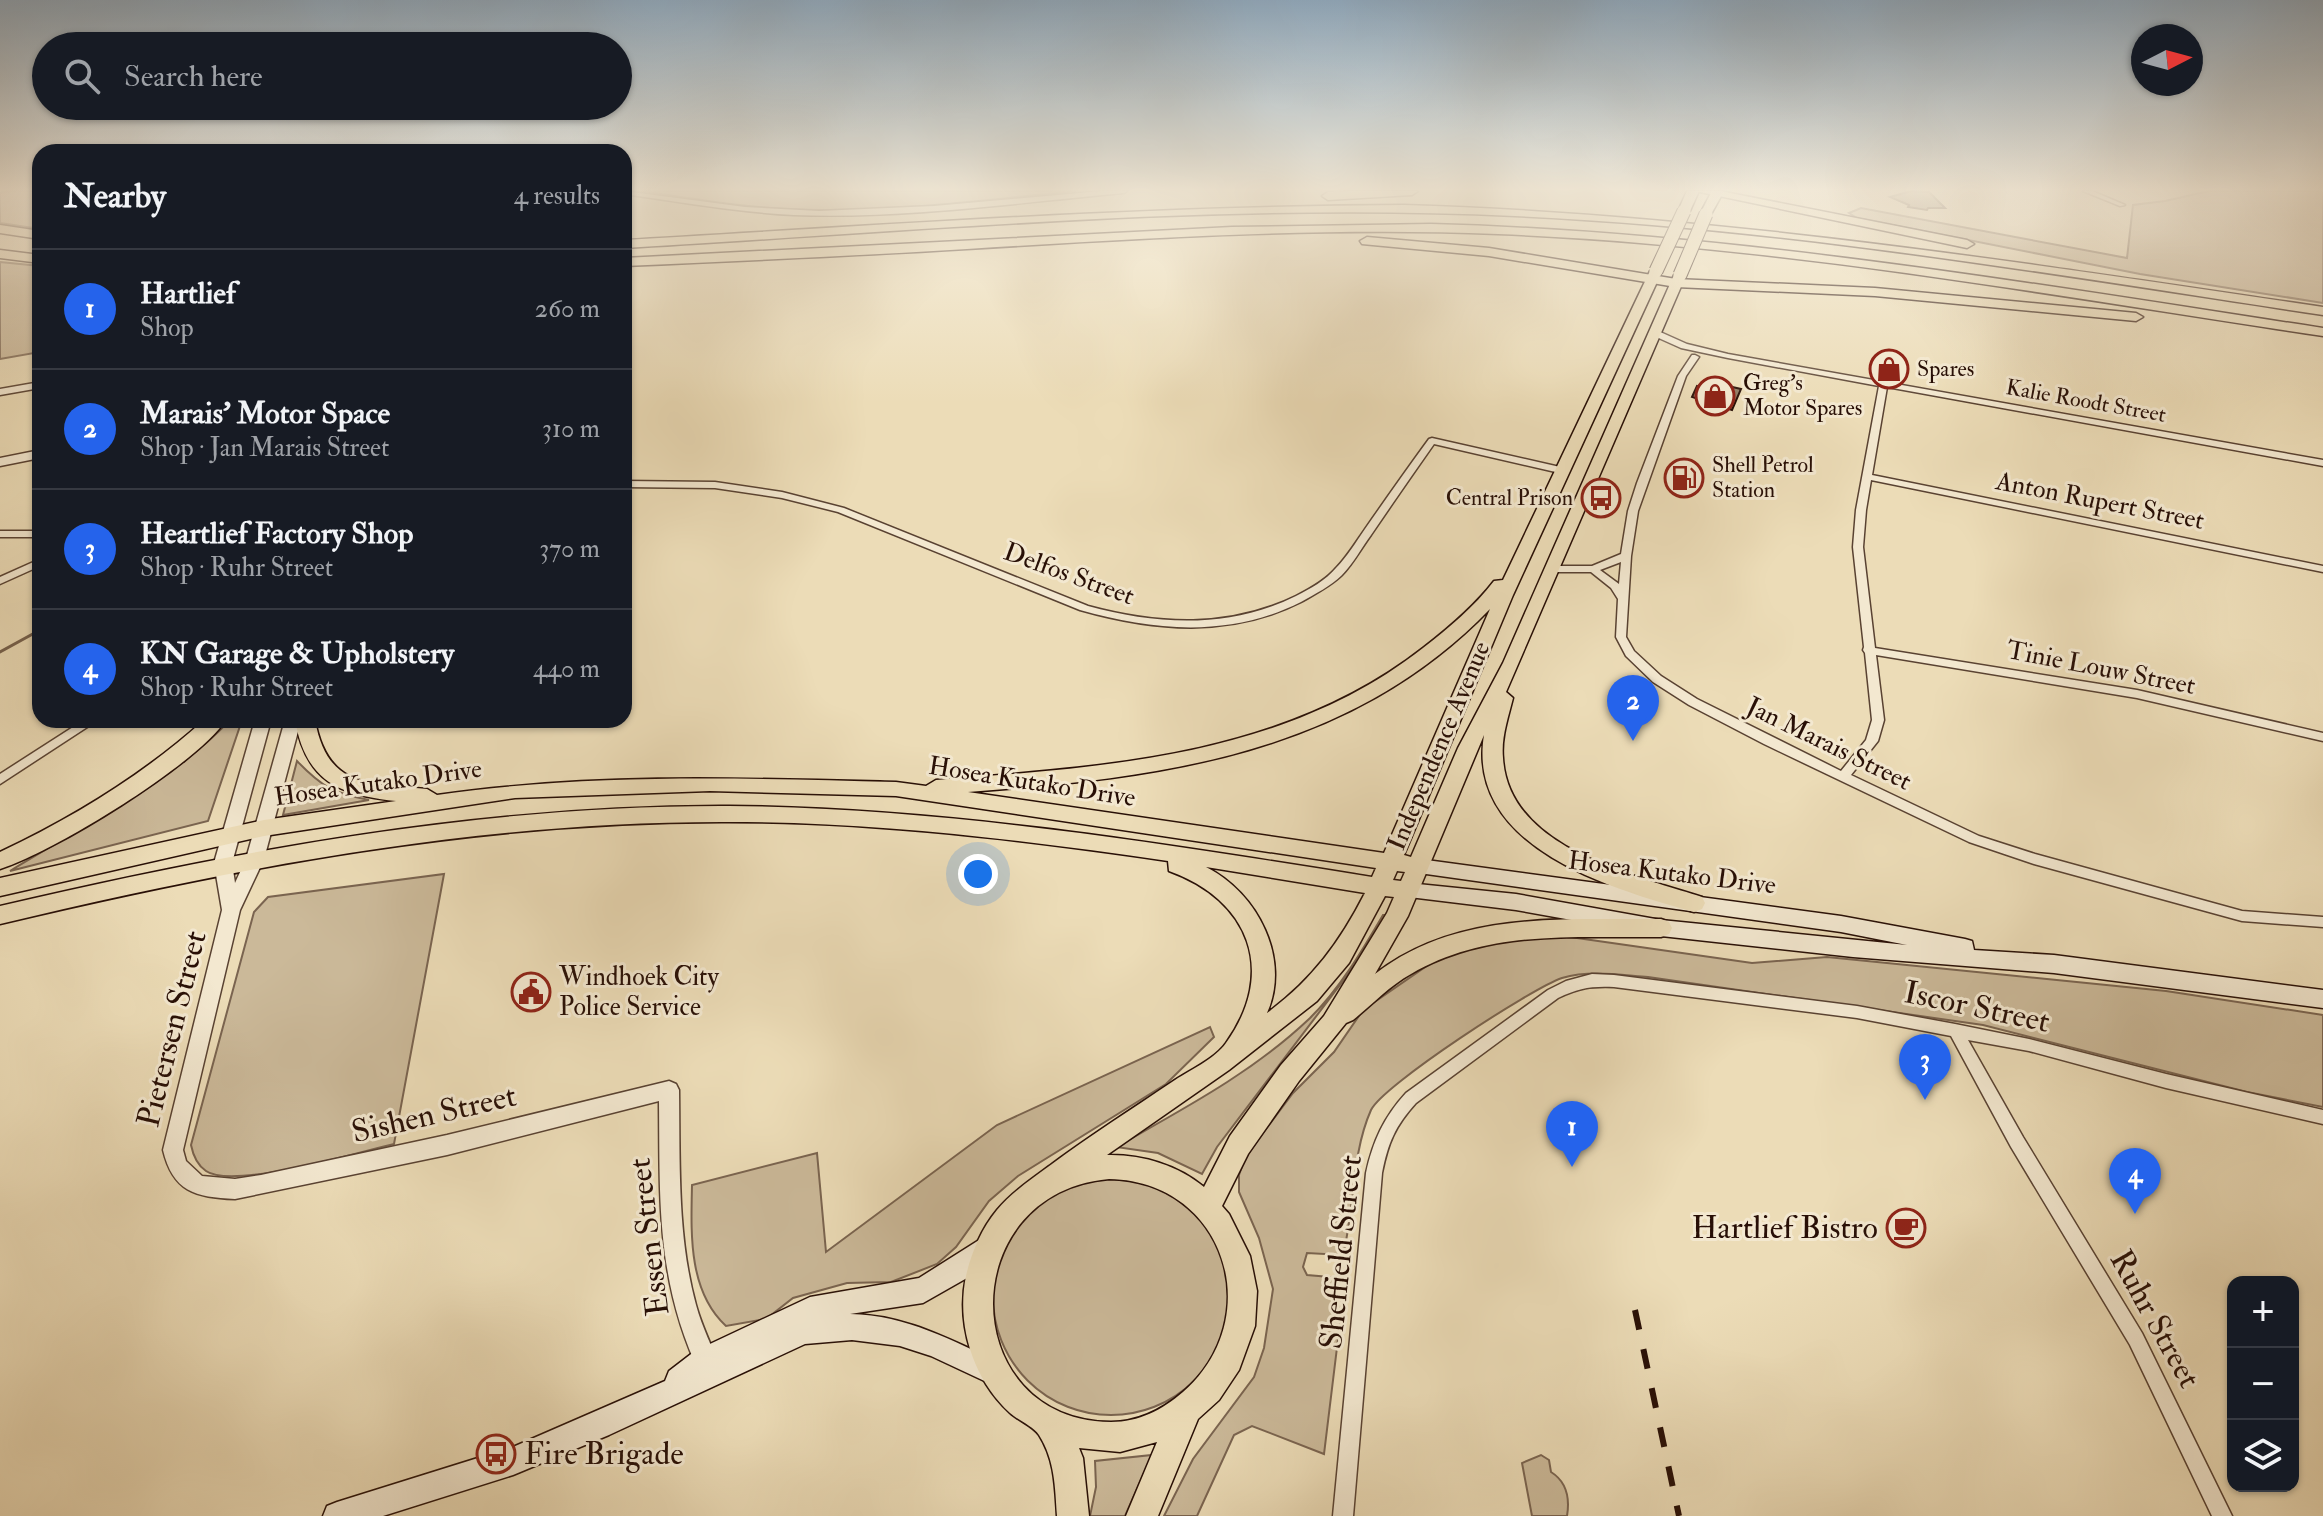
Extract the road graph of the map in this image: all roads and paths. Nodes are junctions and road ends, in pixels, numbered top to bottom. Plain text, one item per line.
1 (1561, 262) edge
2 (1661, 262) edge
3 (1685, 262) edge
4 (1853, 262) edge
5 (1990, 262) edge
6 (2052, 262) edge
7 (1654, 276) junction
8 (1678, 279) junction
9 (2323, 309) edge
10 (2323, 332) edge
11 (1655, 333) junction
12 (2323, 343) edge
13 (1684, 346) junction
14 (1728, 356) junction
15 (1695, 357) junction
16 (1884, 383) junction
17 (32, 386) edge
18 (0, 392) edge
19 (32, 456) edge
20 (0, 462) edge
21 (2323, 463) edge
22 (1560, 470) junction
23 (1868, 477) junction
24 (632, 484) edge
25 (32, 533) edge
26 (0, 534) edge
27 (1626, 556) junction
28 (1520, 558) junction
29 (32, 566) edge
30 (1553, 569) junction
31 (1593, 569) junction
32 (2323, 569) edge
33 (0, 581) edge
34 (1623, 598) junction
35 (1868, 650) junction
36 (1512, 663) junction
37 (80, 728) edge
38 (206, 728) edge
39 (261, 728) edge
40 (291, 728) edge
41 (306, 728) edge
42 (2323, 737) edge
43 (1843, 777) junction
44 (0, 780) edge
45 (896, 789) junction
46 (515, 791) junction
47 (264, 828) junction
48 (231, 835) junction
49 (1149, 852) junction
50 (255, 859) junction
51 (0, 861) edge
52 (1390, 861) junction
53 (223, 864) junction
54 (1419, 866) junction
55 (1378, 886) junction
56 (0, 887) edge
57 (1408, 891) junction
58 (1694, 903) junction
59 (231, 910) junction
60 (0, 915) edge
61 (2323, 922) edge
62 (1661, 928) junction
63 (2054, 964) junction
64 (1614, 981) joint
65 (2323, 999) edge
66 (1333, 1023) junction
67 (1955, 1030) junction
68 (1231, 1057) junction
69 (669, 1090) joint
70 (2323, 1117) edge
71 (1043, 1187) junction
72 (213, 1188) joint
73 (1208, 1207) junction
74 (991, 1244) junction
75 (708, 1366) junction
76 (993, 1372) junction
77 (1185, 1413) junction
78 (1050, 1425) junction
79 (337, 1516) edge
80 (1073, 1516) edge
81 (1142, 1516) edge
82 (1343, 1516) edge
83 (2222, 1516) edge

1 - 7 highway
2 - 7 main road, Independence Avenue, bridge
3 - 8 main road, Independence Avenue, bridge
4 - 10 highway
5 - 9 highway
6 - 9 highway
7 - 8 highway
7 - 22 main road, Independence Avenue
8 - 11 main road, Independence Avenue
8 - 12 highway
11 - 13 street, Kalie Roodt Street
11 - 30 main road, Independence Avenue
13 - 14 street, Kalie Roodt Street
13 - 15 street
14 - 15 street
14 - 16 street, Kalie Roodt Street
15 - 27 street, Jan Marais Street
16 - 21 street, Kalie Roodt Street
16 - 23 street
17 - 18 street
19 - 20 street
22 - 24 street, Delfos Street
22 - 28 main road, Independence Avenue
23 - 32 street, Anton Rupert Street
23 - 35 street
25 - 26 street
27 - 31 street
27 - 34 street, Jan Marais Street
28 - 45 main road
28 - 52 main road, Independence Avenue
29 - 33 street
30 - 31 street
30 - 36 main road, Independence Avenue
31 - 34 street
34 - 43 street, Jan Marais Street
35 - 42 street, Tinie Louw Street
35 - 43 street
36 - 54 main road, Independence Avenue
36 - 58 main road
37 - 44 street
38 - 51 main road
39 - 48 street
40 - 47 street, Pietersen Street
41 - 46 main road
43 - 61 street, Jan Marais Street
45 - 46 main road, Hosea Kutako Drive
45 - 52 main road, Hosea Kutako Drive
46 - 47 main road, Hosea Kutako Drive
47 - 48 main road, Hosea Kutako Drive
47 - 50 street, Pietersen Street
48 - 53 street
48 - 56 main road, Hosea Kutako Drive
49 - 50 main road, Hosea Kutako Drive
49 - 55 main road, Hosea Kutako Drive
49 - 68 main road
50 - 53 main road, Hosea Kutako Drive
50 - 59 street, Pietersen Street
52 - 54 main road, Hosea Kutako Drive
52 - 55 main road, Independence Avenue
53 - 59 street, Pietersen Street
53 - 60 main road, Hosea Kutako Drive
54 - 57 main road, Independence Avenue
54 - 58 main road, Hosea Kutako Drive
55 - 57 main road, Hosea Kutako Drive
55 - 68 main road, Independence Avenue
57 - 62 main road, Hosea Kutako Drive
57 - 66 main road, Independence Avenue
58 - 63 main road, Hosea Kutako Drive
59 - 72 street, Pietersen Street
62 - 63 main road, Hosea Kutako Drive
62 - 66 main road
63 - 65 main road, Hosea Kutako Drive
64 - 67 street, Iscor Street
64 - 82 street, Sheffield Street
66 - 73 main road, Independence Avenue
67 - 70 street, Iscor Street
67 - 83 street, Ruhr Street
68 - 71 main road, Independence Avenue
69 - 72 street, Sishen Street
69 - 75 street, Essen Street
71 - 73 main road, Independence Avenue
71 - 74 main road, Independence Avenue
73 - 77 main road, Independence Avenue
74 - 75 main road, Independence Avenue
74 - 76 main road, Independence Avenue
75 - 76 main road, Independence Avenue
75 - 79 main road, Independence Avenue
76 - 78 main road, Independence Avenue
77 - 78 main road, Independence Avenue
77 - 81 main road
78 - 80 main road

